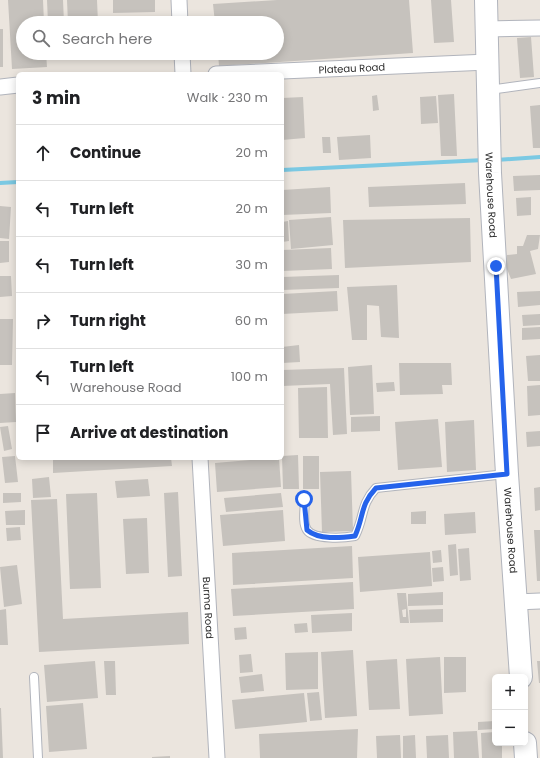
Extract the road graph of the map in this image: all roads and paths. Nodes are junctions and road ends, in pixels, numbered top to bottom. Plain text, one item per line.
1 (179, 0) edge
2 (486, 0) edge
3 (180, 16) edge
4 (540, 28) edge
5 (487, 29) junction
6 (182, 60) edge
7 (488, 62) junction
8 (183, 72) edge
9 (261, 72) edge
10 (540, 83) edge
11 (16, 86) edge
12 (0, 87) edge
13 (487, 90) junction
14 (200, 460) edge
15 (507, 474) junction
16 (304, 499) dead end
17 (540, 601) edge
18 (516, 602) junction
19 (520, 674) edge
20 (34, 676) dead end
21 (525, 746) edge
22 (38, 758) edge
23 (217, 758) edge
24 (526, 758) edge

1 - 3 street
2 - 5 main road, Warehouse Road
4 - 5 street
5 - 7 main road, Warehouse Road
6 - 8 street
7 - 9 street, Plateau Road
7 - 13 main road, Warehouse Road
10 - 13 lane
11 - 12 street
13 - 15 main road, Warehouse Road
14 - 23 street, Burma Road
15 - 16 lane
15 - 18 main road, Warehouse Road
17 - 18 street
18 - 19 main road, Warehouse Road
20 - 22 lane
21 - 24 main road

